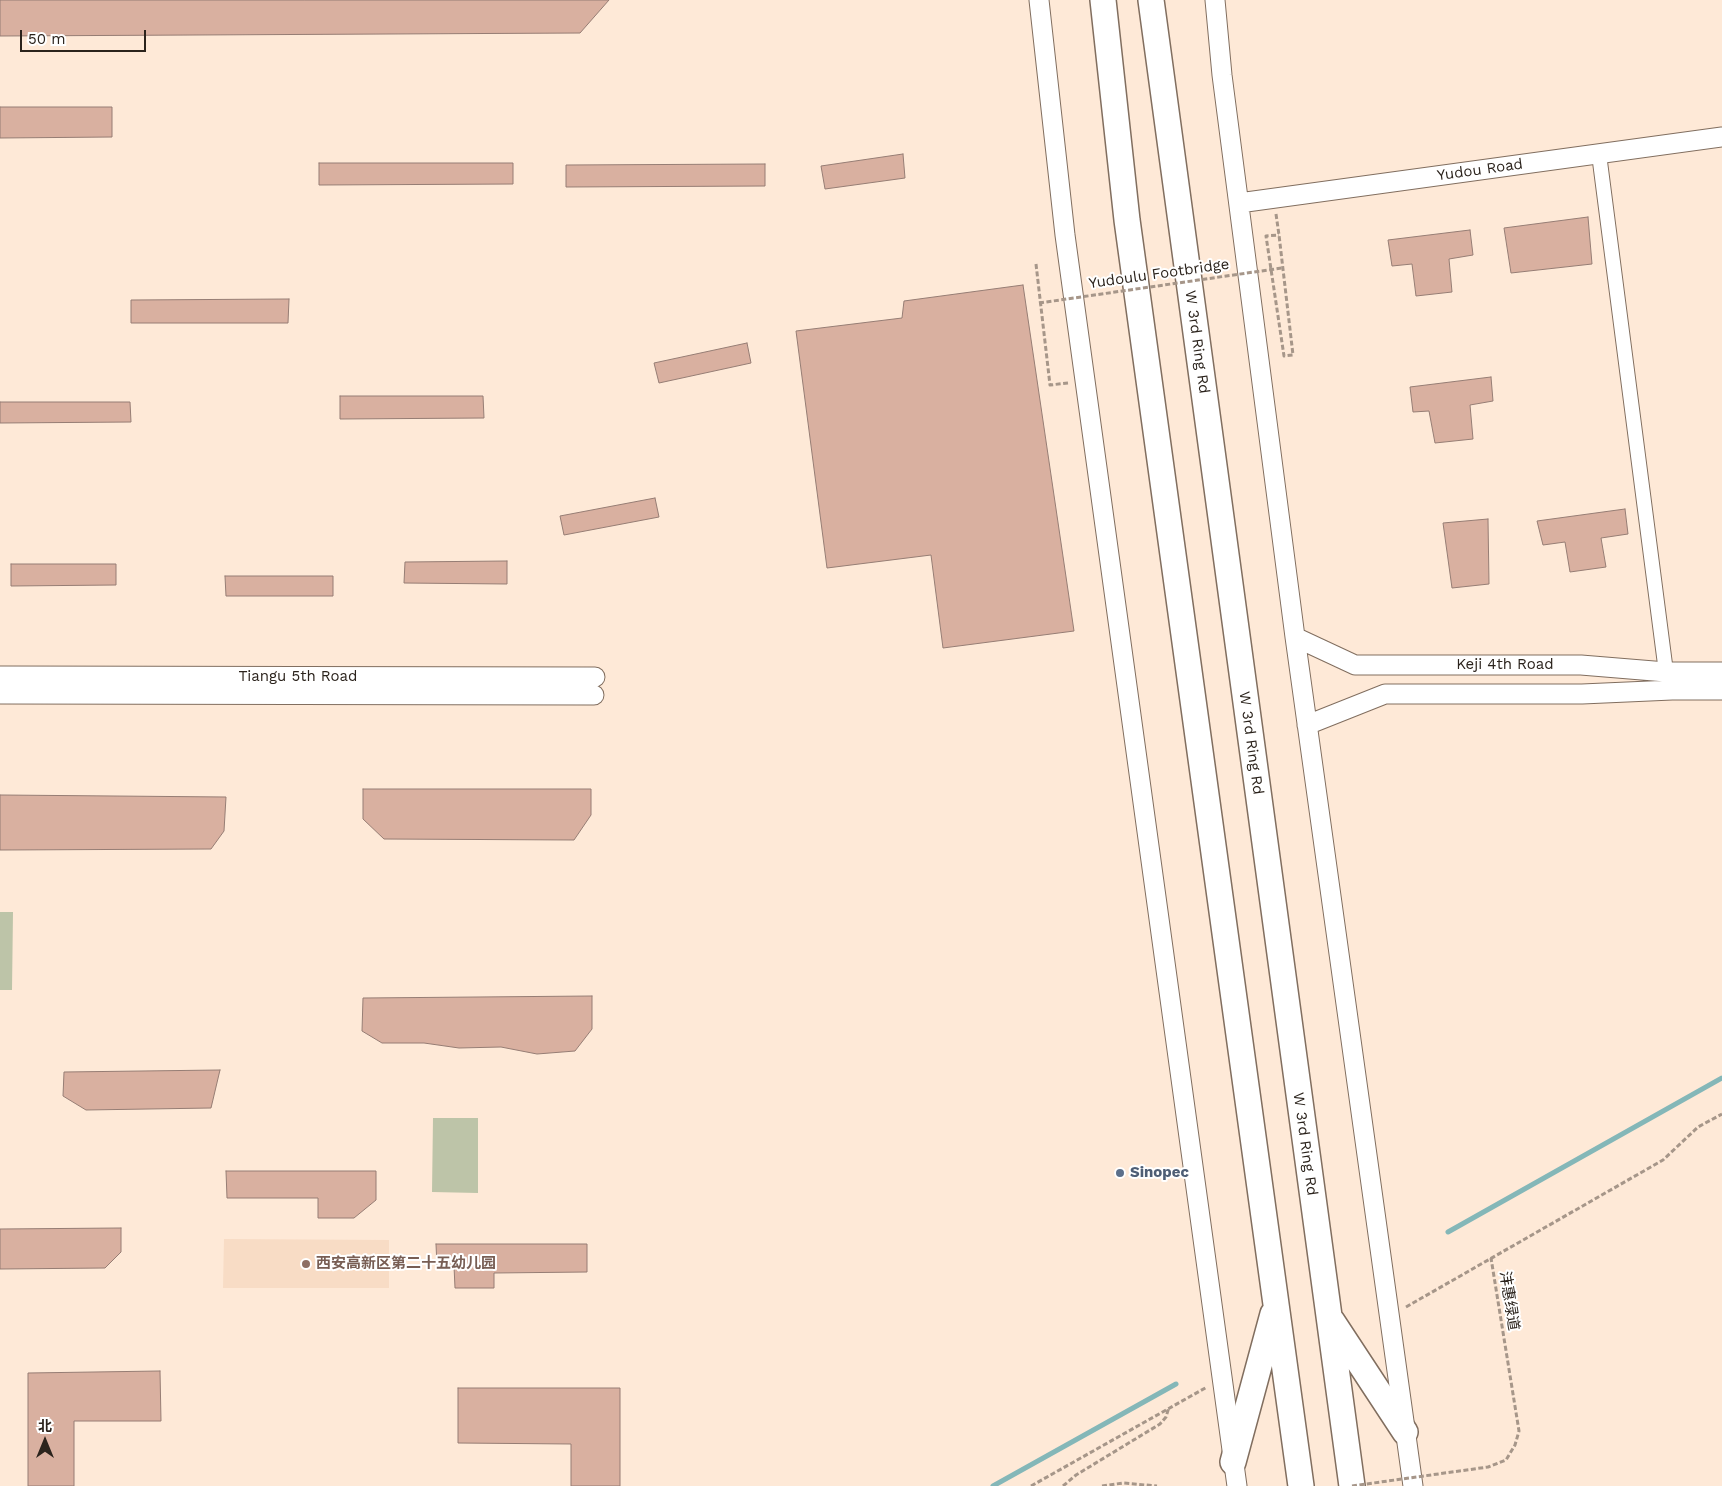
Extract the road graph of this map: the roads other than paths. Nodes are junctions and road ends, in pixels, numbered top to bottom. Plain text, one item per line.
1 (1040, 0) edge
2 (1103, 0) edge
3 (1151, 0) edge
4 (1215, 0) edge
5 (1722, 138) edge
6 (1599, 154) junction
7 (1239, 204) junction
8 (1295, 636) junction
9 (1666, 672) junction
10 (1722, 672) edge
11 (0, 676) edge
12 (1722, 690) edge
13 (0, 694) edge
14 (1307, 725) junction
15 (1276, 1302) junction
16 (1329, 1317) junction
17 (1405, 1432) junction
18 (1233, 1462) junction
19 (1237, 1486) edge
20 (1302, 1486) edge
21 (1352, 1486) edge
22 (1413, 1486) edge

1 - 18 main road
2 - 15 highway
3 - 16 highway, W 3rd Ring Rd
4 - 7 main road
5 - 6 main road, Yudou Road
6 - 7 main road, Yudou Road
6 - 9 street
7 - 8 main road
8 - 9 main road, Keji 4th Road
8 - 14 main road
9 - 10 main road, Keji 4th Road
11 - 13 main road, Tiangu 5th Road
12 - 14 main road, Keji 4th Road
14 - 17 main road
15 - 18 highway
15 - 20 highway
16 - 17 highway
16 - 21 highway, W 3rd Ring Rd
17 - 22 main road
18 - 19 main road

